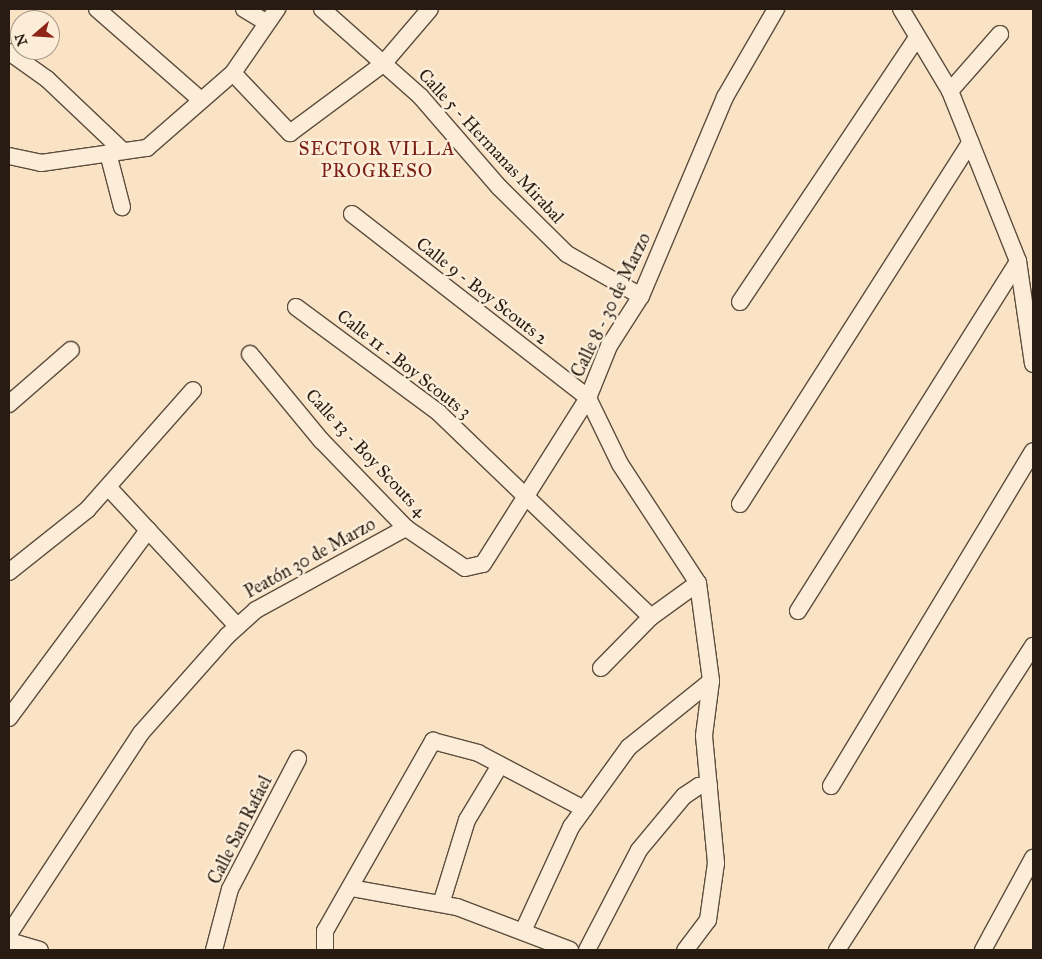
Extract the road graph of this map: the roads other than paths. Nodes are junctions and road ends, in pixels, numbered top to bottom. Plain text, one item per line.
1 (97, 9) edge
2 (244, 9) edge
3 (277, 9) edge
4 (322, 9) edge
5 (430, 9) edge
6 (776, 9) edge
7 (901, 9) edge
8 (266, 22) junction
9 (1000, 34) dead end
10 (916, 39) junction
11 (9, 52) edge
12 (383, 64) junction
13 (233, 73) junction
14 (950, 91) junction
15 (201, 100) junction
16 (971, 142) junction
17 (116, 152) junction
18 (9, 156) edge
19 (122, 207) dead end
20 (352, 214) dead end
21 (1018, 261) junction
22 (641, 296) junction
23 (740, 302) dead end
24 (296, 307) dead end
25 (71, 350) dead end
26 (250, 354) dead end
27 (1033, 364) edge
28 (193, 390) dead end
29 (588, 398) junction
30 (9, 404) edge
31 (1033, 452) edge
32 (108, 487) junction
33 (529, 497) junction
34 (740, 504) dead end
35 (406, 528) junction
36 (148, 530) junction
37 (465, 568) joint
38 (9, 572) edge
39 (698, 584) junction
40 (798, 611) dead end
41 (650, 617) junction
42 (237, 626) junction
43 (1033, 646) edge
44 (600, 668) dead end
45 (711, 681) junction
46 (9, 718) edge
47 (298, 759) dead end
48 (499, 766) junction
49 (710, 785) junction
50 (831, 786) dead end
51 (584, 809) junction
52 (1033, 858) edge
53 (352, 888) junction
54 (440, 904) junction
55 (523, 931) junction
56 (9, 934) edge
57 (9, 941) edge
58 (40, 950) edge
59 (214, 950) edge
60 (325, 950) edge
61 (570, 950) edge
62 (587, 950) edge
63 (685, 950) edge
64 (837, 950) edge
65 (983, 950) edge

1 - 15 street
2 - 8 street
3 - 8 street
4 - 12 street, Calle 5 - Hermanas Mirabal
5 - 12 street
6 - 22 street, Calle 8 - 30 de Marzo
7 - 10 street
8 - 13 street
9 - 14 street
10 - 14 street
10 - 23 street
11 - 17 street
12 - 13 street
12 - 22 street, Calle 5 - Hermanas Mirabal
13 - 15 street
14 - 16 street
15 - 17 street
16 - 21 street
16 - 34 street
17 - 18 street
17 - 19 street
20 - 29 street, Calle 9 - Boy Scouts 2
21 - 27 street
21 - 40 street
22 - 29 street, Calle 8 - 30 de Marzo
24 - 33 street, Calle 11 - Boy Scouts 3
25 - 30 street
26 - 35 street, Calle 13 - Boy Scouts 4
28 - 32 street
29 - 33 street, Calle 8 - 30 de Marzo
29 - 39 street
31 - 50 street
32 - 36 street
32 - 38 street
33 - 37 street, Calle 8 - 30 de Marzo
33 - 41 street, Calle 11 - Boy Scouts 3
35 - 37 street, Calle 13 - Boy Scouts 4
35 - 42 street, Peatón 30 de Marzo
36 - 42 street
36 - 46 street
39 - 41 street
39 - 45 street
41 - 44 street
42 - 56 street, Peatón 30 de Marzo
43 - 64 street
45 - 49 street
45 - 51 street
47 - 59 street, Calle San Rafael
48 - 51 street
48 - 53 street
48 - 54 street
49 - 62 street
49 - 63 street
51 - 55 street
52 - 65 street
53 - 54 street
53 - 60 street
54 - 55 street
55 - 61 street
57 - 58 street

